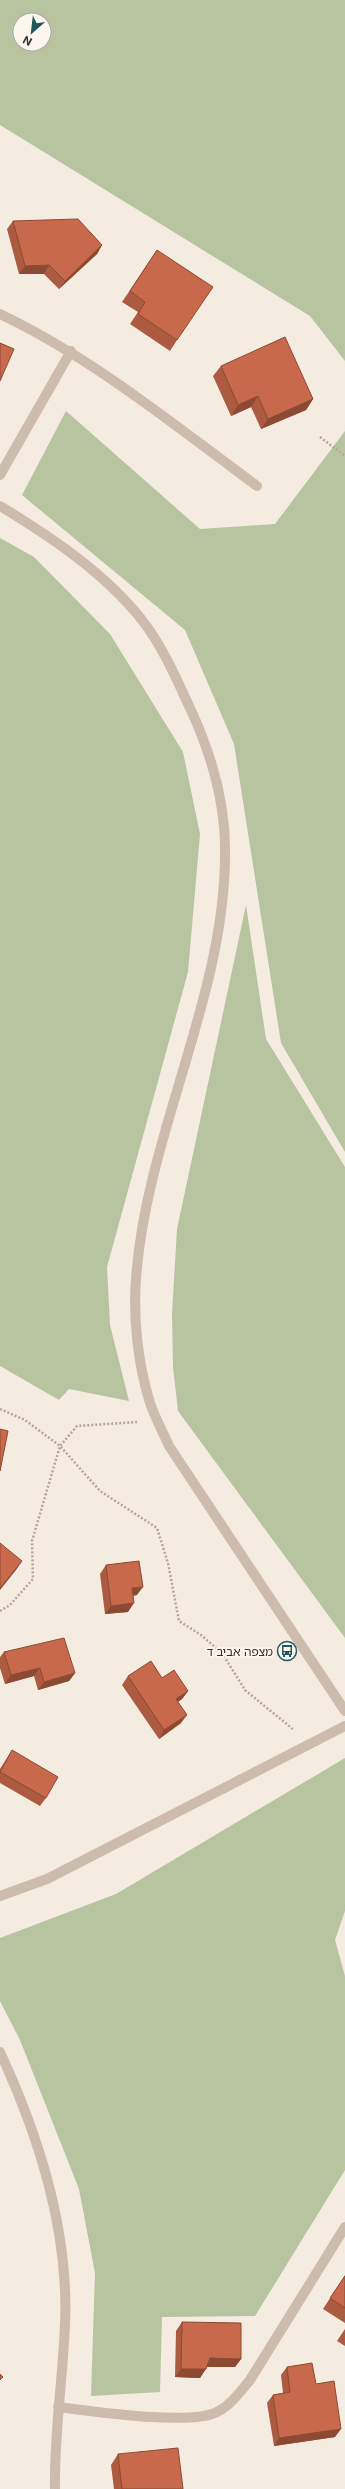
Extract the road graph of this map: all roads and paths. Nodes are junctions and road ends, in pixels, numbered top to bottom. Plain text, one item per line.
1 (0, 314) edge
2 (71, 351) junction
3 (320, 438) dead end
4 (345, 456) edge
5 (0, 475) edge
6 (257, 486) dead end
7 (0, 506) edge
8 (0, 1409) edge
9 (158, 1421) junction
10 (60, 1446) junction
11 (0, 1611) edge
12 (345, 1711) edge
13 (345, 1726) edge
14 (311, 1744) junction
15 (0, 1896) edge
16 (0, 2052) edge
17 (345, 2227) edge
18 (58, 2408) junction
19 (56, 2489) edge

1 - 2 street
2 - 5 street
2 - 6 street
3 - 4 path
7 - 9 street
8 - 10 path
9 - 10 path
9 - 12 street
10 - 11 path
10 - 14 path
13 - 14 street
14 - 15 street
16 - 18 street
17 - 18 street
18 - 19 street

